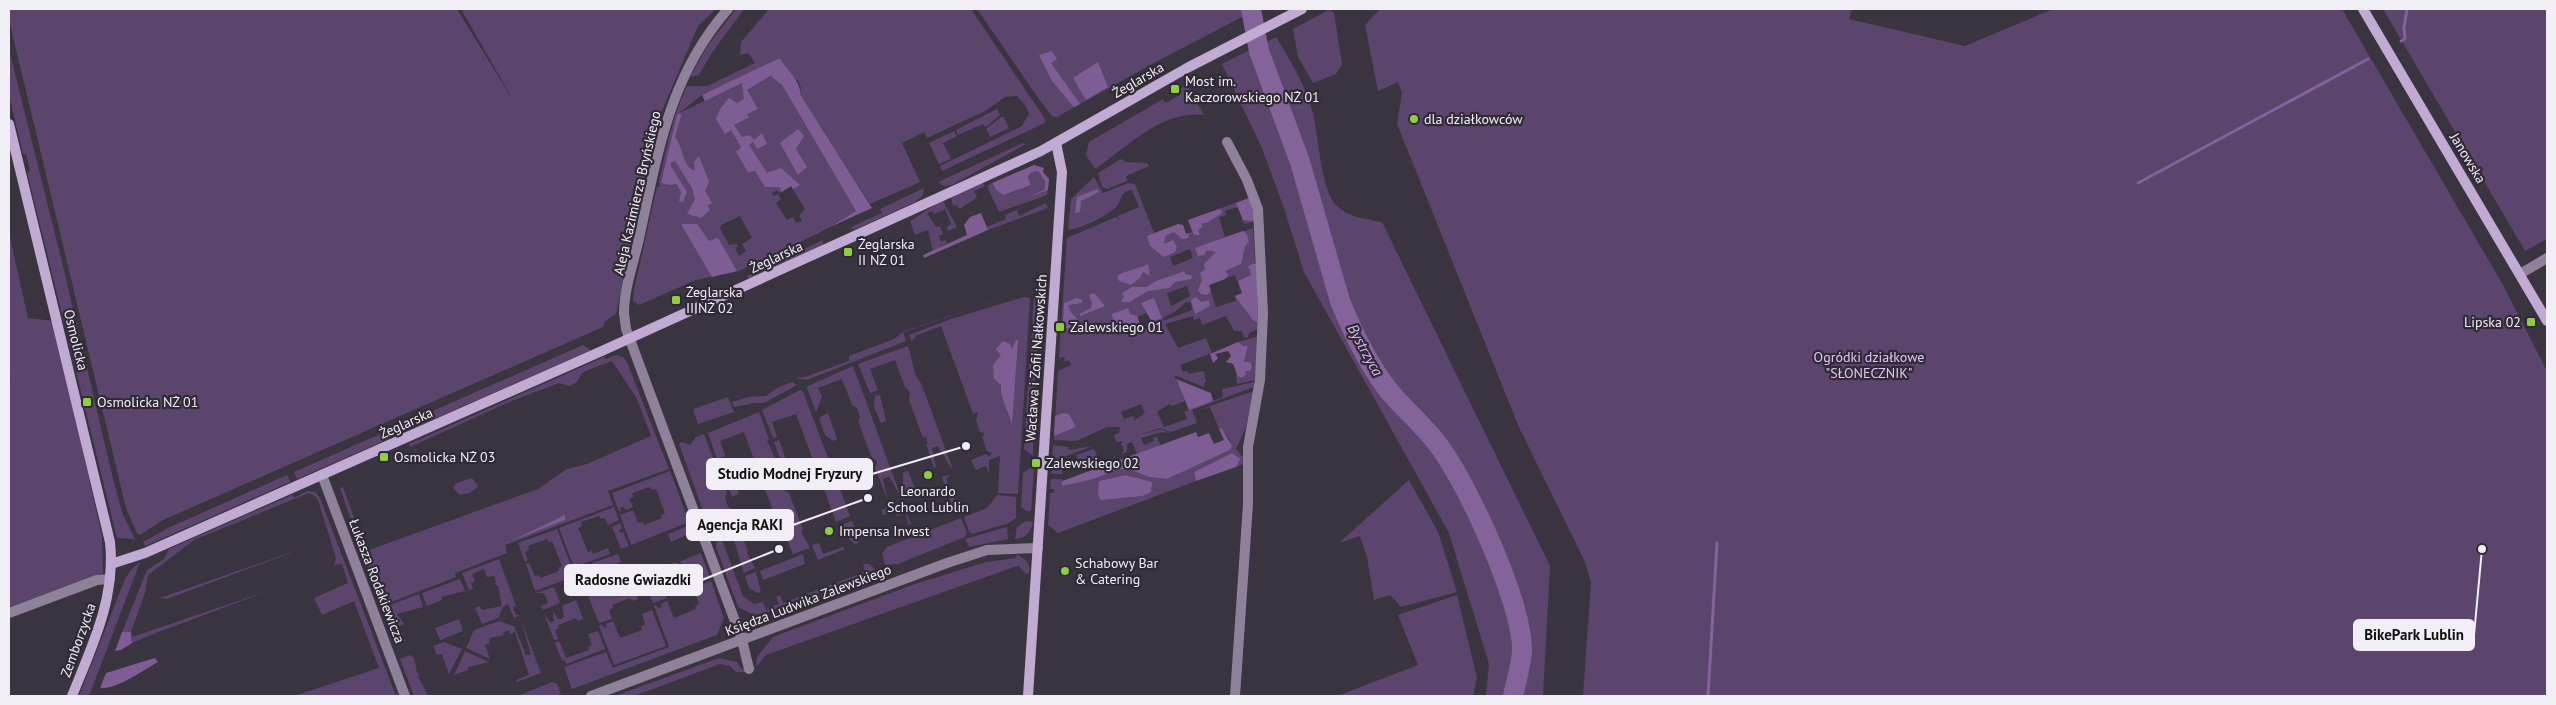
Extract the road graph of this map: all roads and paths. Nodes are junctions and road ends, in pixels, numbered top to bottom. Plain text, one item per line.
1 (728, 9) edge
2 (1302, 9) edge
3 (2364, 9) edge
4 (9, 124) edge
5 (1227, 142) dead end
6 (1056, 143) junction
7 (2547, 258) edge
8 (2520, 274) junction
9 (2547, 321) edge
10 (630, 339) junction
11 (322, 475) junction
12 (1038, 548) junction
13 (112, 564) junction
14 (110, 579) junction
15 (9, 613) edge
16 (742, 640) junction
17 (749, 669) dead end
18 (72, 696) edge
19 (405, 696) edge
20 (591, 696) edge
21 (1028, 696) edge
22 (1235, 696) edge

1 - 10 street, Aleja Kazimierza Bryńskiego
2 - 6 street, Żeglarska
3 - 8 street, Janowska
4 - 13 street, Osmolicka
5 - 22 street
6 - 10 street, Żeglarska
6 - 12 street, Wacława i Zofii Nałkowskich
7 - 8 street
8 - 9 street, Janowska
10 - 11 street, Żeglarska
10 - 16 street, Aleja Kazimierza Bryńskiego
11 - 13 street, Żeglarska
11 - 19 street, Łukasza Rodakiewicza
12 - 16 street, Księdza Ludwika Zalewskiego
12 - 21 street, Wacława i Zofii Nałkowskich
13 - 14 street, Zemborzycka
14 - 15 street
14 - 18 street, Zemborzycka
16 - 17 street, Aleja Kazimierza Bryńskiego
16 - 20 street, Księdza Ludwika Zalewskiego

